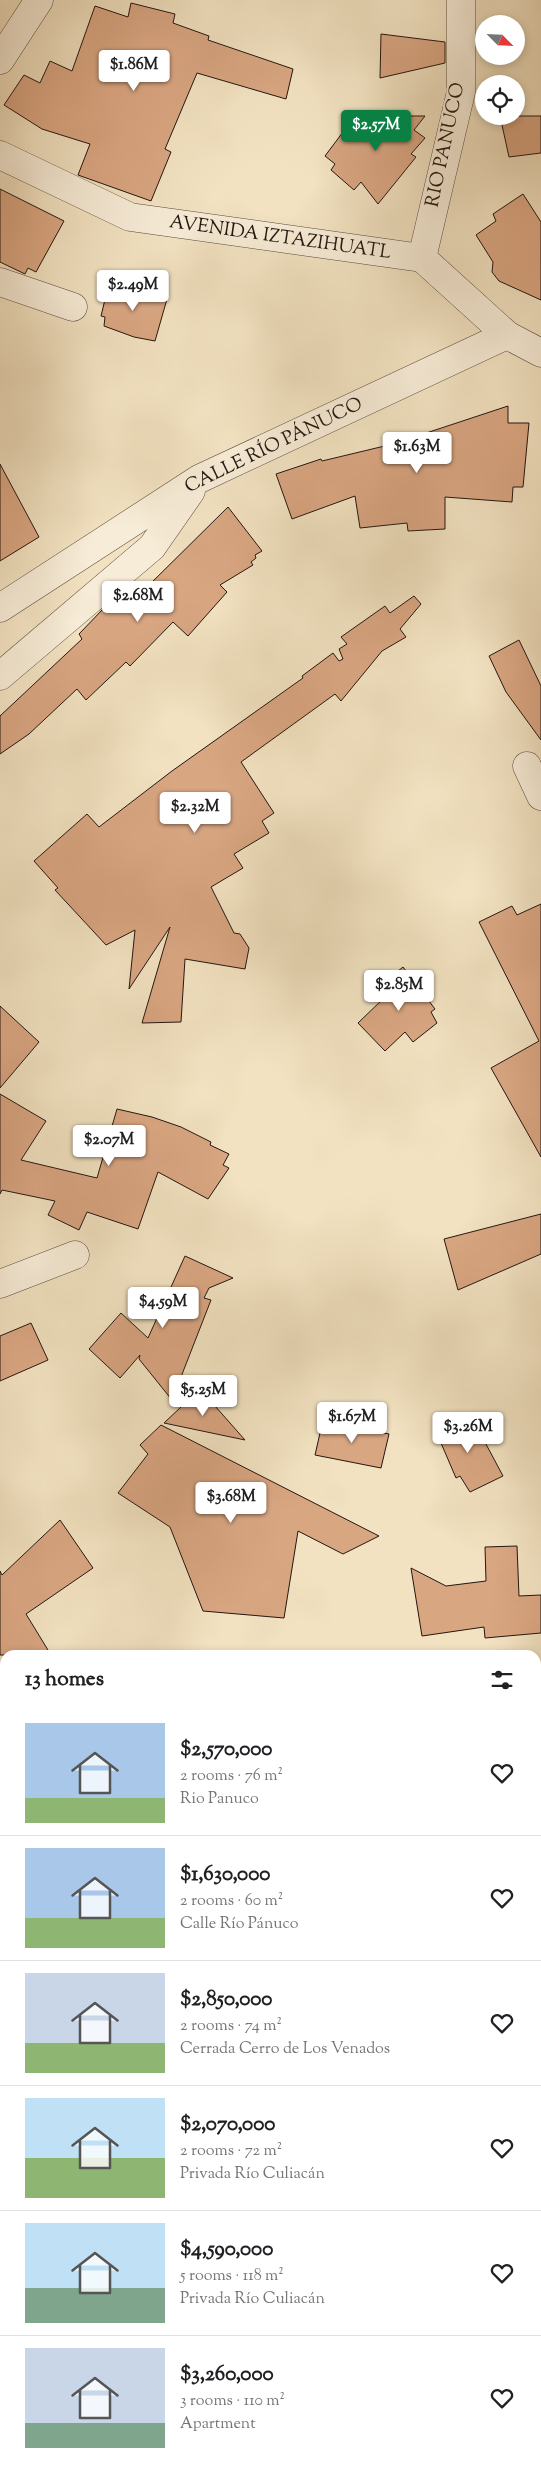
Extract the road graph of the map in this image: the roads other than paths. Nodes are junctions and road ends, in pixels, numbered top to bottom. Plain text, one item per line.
1 (38, 0) edge
2 (461, 0) edge
3 (0, 60) edge
4 (0, 154) edge
5 (422, 258) junction
6 (0, 282) edge
7 (73, 306) dead end
8 (507, 335) junction
9 (541, 353) edge
10 (200, 479) junction
11 (0, 608) edge
12 (0, 676) edge
13 (527, 766) dead end
14 (541, 796) edge
15 (75, 1255) dead end
16 (0, 1284) edge

1 - 3 street
2 - 5 street, RIO PANUCO
4 - 5 street, AVENIDA IZTAZIHUATL
5 - 8 street
6 - 7 street
8 - 9 street
8 - 10 street, CALLE RÍO PÁNUCO
10 - 11 street, CALLE RÍO PÁNUCO
10 - 12 street
13 - 14 street
15 - 16 street

